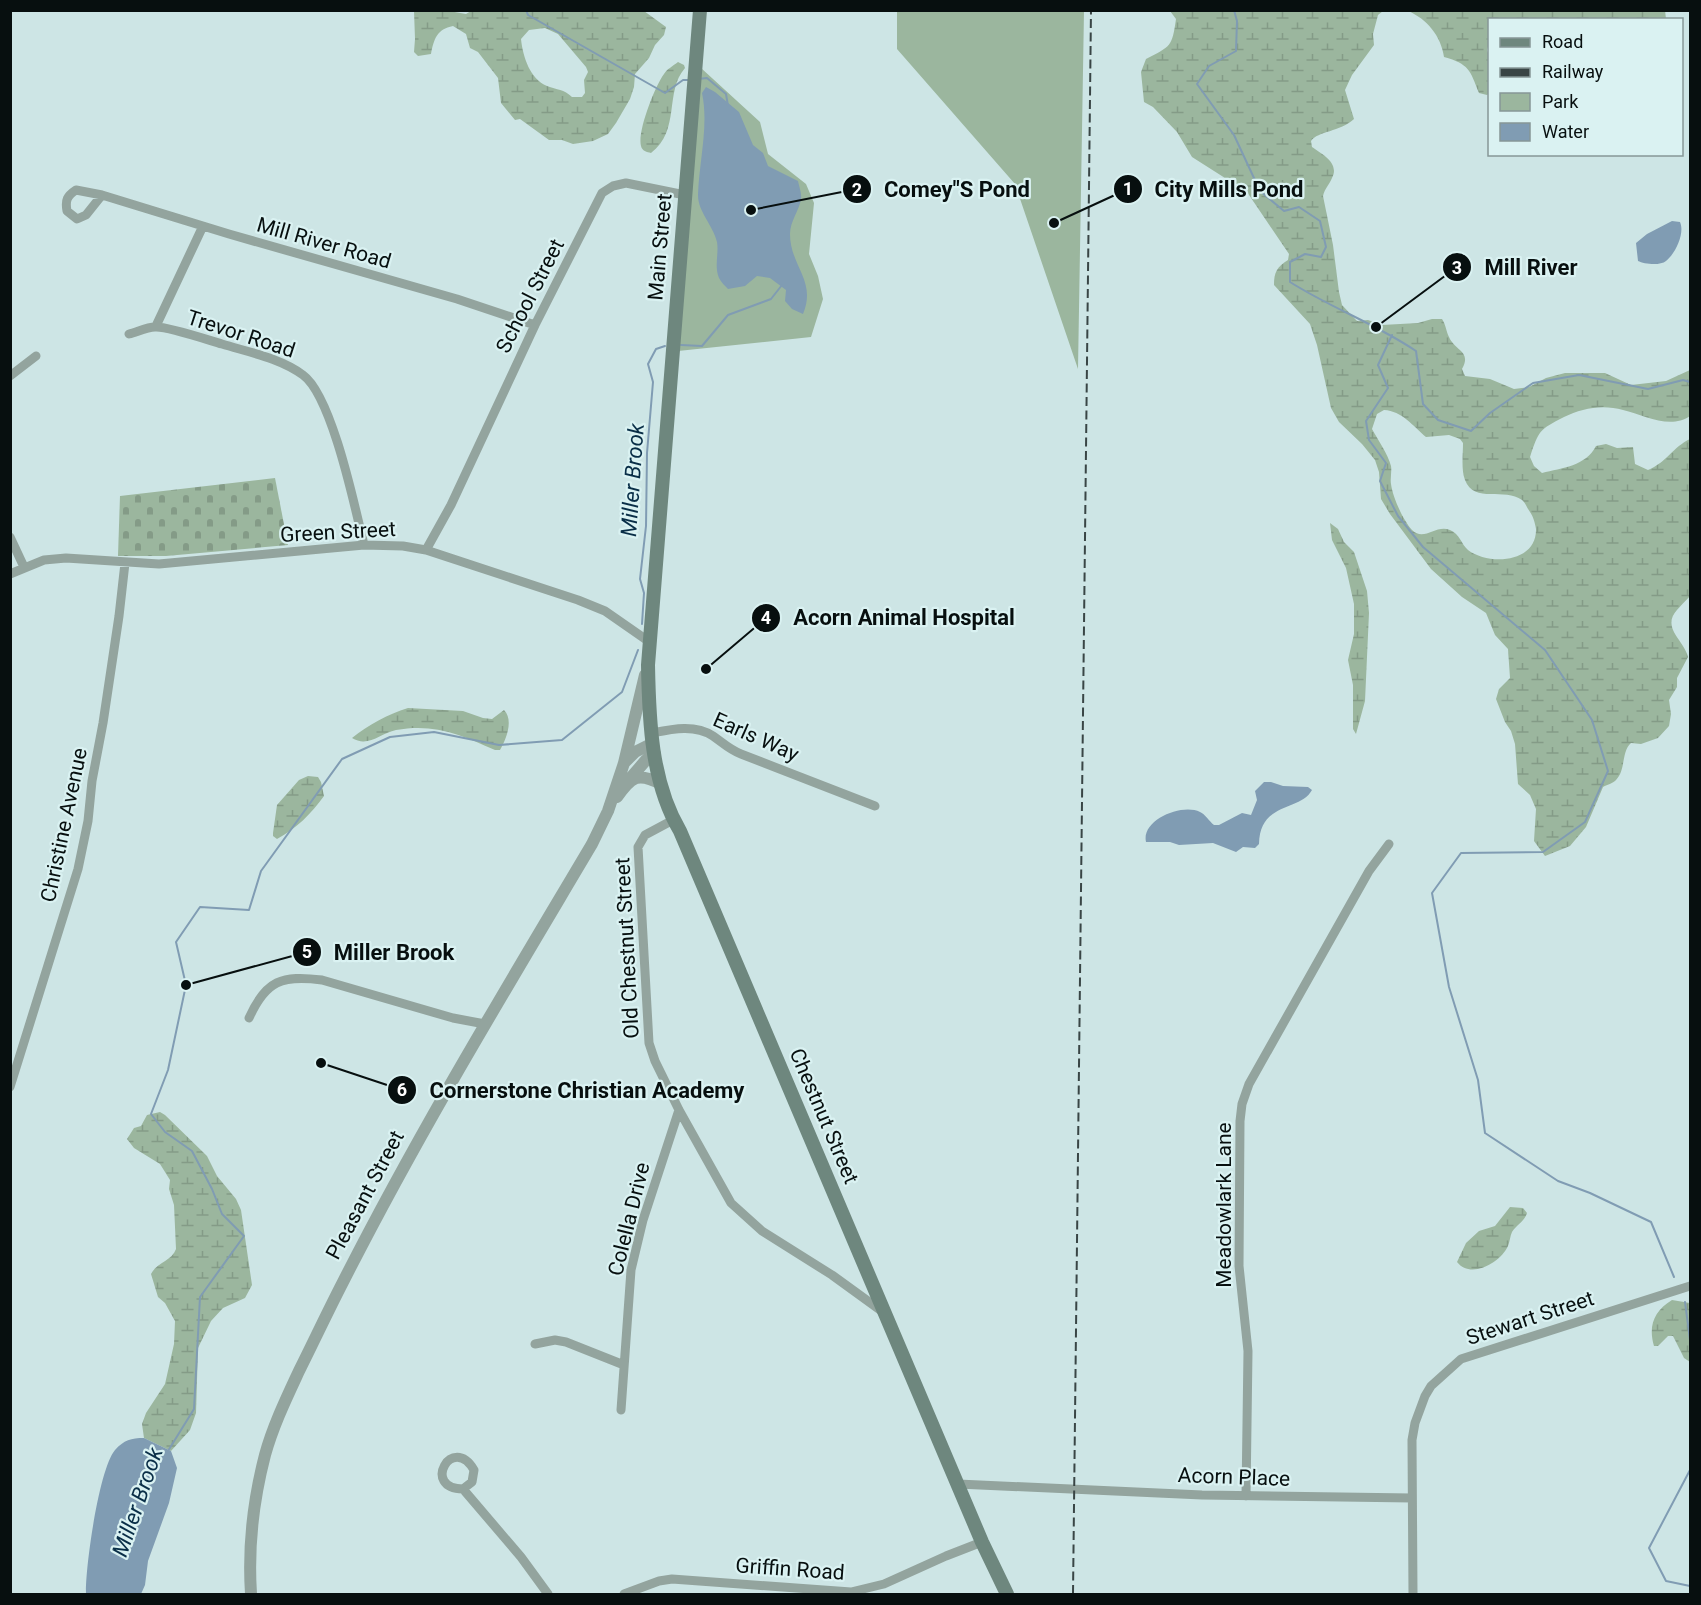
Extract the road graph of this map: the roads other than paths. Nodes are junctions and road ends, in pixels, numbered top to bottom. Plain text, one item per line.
1 (700, 10) edge
2 (102, 195) dead end
3 (685, 195) junction
4 (203, 226) junction
5 (535, 325) junction
6 (156, 326) junction
7 (129, 334) dead end
8 (36, 356) dead end
9 (10, 376) edge
10 (10, 537) edge
11 (364, 545) junction
12 (426, 550) junction
13 (125, 563) junction
14 (24, 567) junction
15 (10, 574) edge
16 (651, 643) junction
17 (648, 665) junction
18 (653, 744) junction
19 (624, 763) junction
20 (626, 784) junction
21 (661, 784) junction
22 (875, 806) dead end
23 (608, 811) junction
24 (673, 820) junction
25 (1389, 844) dead end
26 (249, 1018) dead end
27 (485, 1024) junction
28 (10, 1087) edge
29 (679, 1110) junction
30 (1690, 1286) edge
31 (887, 1316) junction
32 (535, 1344) dead end
33 (624, 1365) junction
34 (621, 1410) dead end
35 (958, 1484) junction
36 (463, 1489) dead end
37 (1246, 1496) junction
38 (1412, 1498) junction
39 (982, 1542) junction
40 (816, 1593) edge
41 (251, 1594) edge
42 (548, 1594) edge
43 (624, 1594) edge
44 (1007, 1594) edge
45 (1413, 1594) edge

1 - 3 main road, Main Street
2 - 4 street, Mill River Road
3 - 5 street, School Street
3 - 16 main road, Main Street
4 - 5 street, Mill River Road
4 - 6 street
5 - 12 street, School Street
6 - 7 street, Trevor Road
6 - 11 street, Trevor Road
8 - 9 street
10 - 14 street
11 - 12 street, Green Street
11 - 13 street, Green Street
12 - 16 street, Green Street
13 - 14 street, Green Street
13 - 28 street, Christine Avenue
14 - 15 street, Green Street
16 - 17 main road, Chestnut Street
17 - 18 main road, Chestnut Street
17 - 19 street, Pleasant Street
18 - 19 street
18 - 20 street, Pleasant Street
18 - 21 main road, Chestnut Street
18 - 22 street, Earls Way
19 - 23 street, Pleasant Street
20 - 21 street
20 - 23 street, Pleasant Street
21 - 24 main road, Chestnut Street
23 - 27 street, Pleasant Street
24 - 29 street, Old Chestnut Street
24 - 31 main road, Chestnut Street
25 - 37 street, Meadowlark Lane
26 - 27 street
27 - 41 street, Pleasant Street
29 - 31 street, Old Chestnut Street
29 - 33 street, Colella Drive
30 - 38 street, Stewart Street
31 - 35 main road, Chestnut Street
32 - 33 street
33 - 34 street, Colella Drive
35 - 37 street, Acorn Place
35 - 39 main road, Chestnut Street
36 - 42 street
37 - 38 street, Acorn Place
38 - 45 street
39 - 40 street, Griffin Road
39 - 44 main road, Chestnut Street
40 - 43 street, Griffin Road

